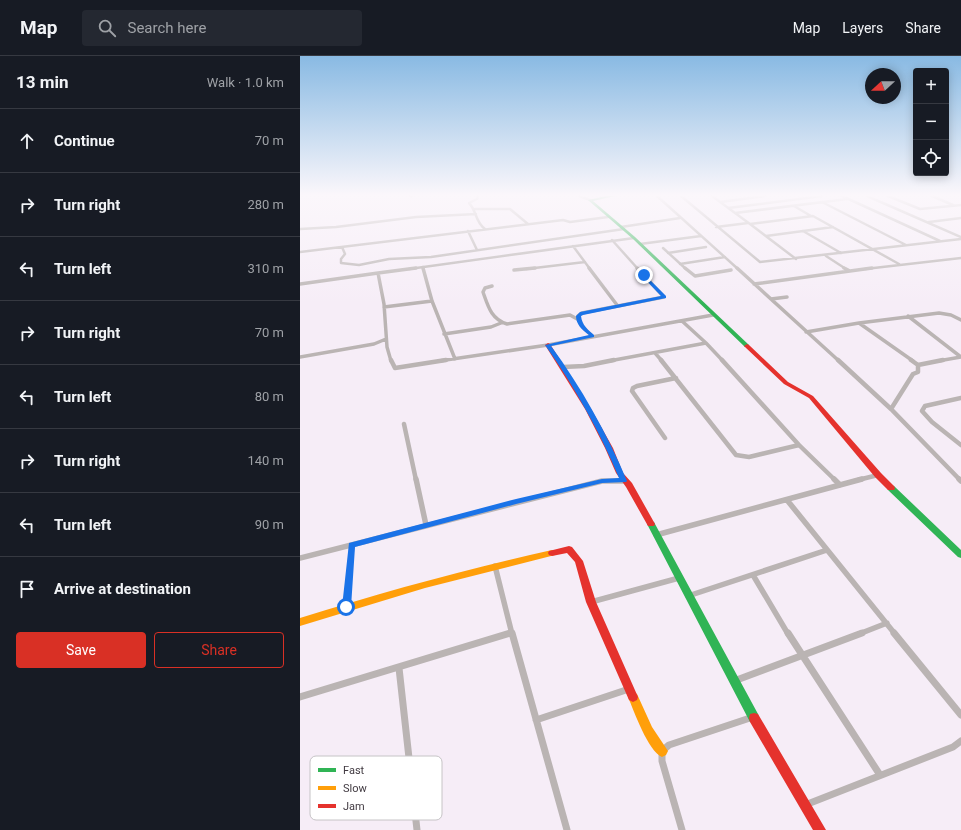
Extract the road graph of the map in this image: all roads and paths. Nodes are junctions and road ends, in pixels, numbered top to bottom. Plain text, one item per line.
1 (459, 232) edge
2 (469, 232) edge
3 (599, 232) edge
4 (627, 232) edge
5 (696, 232) edge
6 (722, 232) edge
7 (761, 232) edge
8 (795, 232) edge
9 (805, 232) edge
10 (843, 232) edge
11 (882, 232) edge
12 (919, 232) edge
13 (949, 232) edge
14 (701, 236) junction
15 (766, 236) junction
16 (634, 238) junction
17 (961, 238) edge
18 (612, 240) junction
19 (941, 242) junction
20 (640, 244) junction
21 (907, 245) junction
22 (572, 246) junction
23 (342, 247) junction
24 (706, 247) dead end
25 (663, 248) dead end
26 (874, 249) junction
27 (477, 250) junction
28 (300, 252) edge
29 (668, 253) junction
30 (841, 253) junction
31 (826, 255) junction
32 (725, 257) junction
33 (961, 258) edge
34 (796, 259) junction
35 (584, 262) junction
36 (680, 264) junction
37 (899, 264) junction
38 (423, 267) junction
39 (514, 270) dead end
40 (731, 270) dead end
41 (848, 270) junction
42 (378, 274) junction
43 (300, 284) edge
44 (754, 284) junction
45 (492, 286) dead end
46 (787, 297) dead end
47 (771, 299) junction
48 (432, 300) junction
49 (617, 305) junction
50 (384, 308) junction
51 (713, 316) junction
52 (908, 316) junction
53 (579, 320) junction
54 (682, 320) junction
55 (961, 320) edge
56 (501, 322) junction
57 (859, 323) junction
58 (806, 332) junction
59 (444, 334) junction
60 (592, 336) junction
61 (386, 339) junction
62 (706, 342) junction
63 (548, 345) junction
64 (654, 353) junction
65 (300, 356) edge
66 (961, 357) edge
67 (455, 359) junction
68 (918, 365) junction
69 (563, 367) junction
70 (676, 378) junction
71 (961, 398) edge
72 (891, 409) junction
73 (404, 424) dead end
74 (665, 438) dead end
75 (799, 445) junction
76 (961, 445) edge
77 (878, 475) junction
78 (623, 481) junction
79 (961, 481) edge
80 (840, 485) junction
81 (787, 500) junction
82 (426, 525) junction
83 (655, 535) junction
84 (352, 545) junction
85 (827, 550) junction
86 (961, 555) edge
87 (300, 558) edge
88 (495, 566) junction
89 (753, 575) junction
90 (679, 578) junction
91 (688, 596) junction
92 (591, 602) junction
93 (346, 607) junction
94 (300, 622) edge
95 (887, 623) junction
96 (512, 632) junction
97 (801, 655) junction
98 (399, 668) junction
99 (734, 681) junction
100 (629, 689) junction
101 (300, 697) edge
102 (961, 715) edge
103 (753, 716) junction
104 (536, 720) junction
105 (961, 741) edge
106 (662, 751) junction
107 (409, 756) edge
108 (880, 775) junction
109 (805, 805) junction
110 (416, 820) edge
111 (417, 830) edge
112 (567, 830) edge
113 (682, 830) edge
114 (820, 830) edge

1 - 23 street
2 - 27 street
3 - 27 street
4 - 16 street
5 - 14 street
6 - 34 street
7 - 15 street
8 - 15 street
9 - 30 street
10 - 26 street
11 - 21 street
12 - 19 street
13 - 17 street
14 - 20 street
14 - 32 street
15 - 34 street
16 - 18 street
16 - 20 street
17 - 19 street
18 - 22 street
18 - 49 street
19 - 21 street
20 - 51 street
21 - 26 street
22 - 35 street
22 - 38 street
23 - 27 street
23 - 28 street
24 - 29 street
25 - 29 street
26 - 30 street
26 - 37 street
29 - 36 street
30 - 31 street
31 - 34 street
31 - 41 street
32 - 36 street
32 - 44 street
33 - 37 street
35 - 39 street
35 - 49 street
36 - 40 street
37 - 41 street
38 - 42 street
38 - 48 street
41 - 44 street
42 - 43 street
42 - 50 street
44 - 47 street
45 - 56 street
46 - 47 street
47 - 58 street
48 - 50 street
48 - 59 street
49 - 53 street
50 - 61 street
51 - 54 street
51 - 77 street
52 - 55 street
52 - 57 street
52 - 66 street
53 - 56 street
53 - 60 street
54 - 60 street
54 - 62 street
56 - 59 street
57 - 58 street
57 - 68 street
58 - 72 street
59 - 67 street
60 - 63 street
61 - 65 street
61 - 67 street
62 - 64 street
62 - 75 street
63 - 67 street
63 - 69 street
64 - 69 street
64 - 70 street
66 - 68 street
68 - 72 street
69 - 78 street
70 - 74 street
70 - 75 street
71 - 76 street
72 - 79 street
73 - 82 street
75 - 80 street
77 - 80 street
77 - 86 street
78 - 82 street
78 - 83 street
80 - 81 street
81 - 83 street
81 - 85 street
82 - 84 street
83 - 90 street
84 - 87 street
84 - 93 street
85 - 89 street
85 - 95 street
88 - 92 street
88 - 93 street
88 - 96 street
89 - 91 street
89 - 97 street
90 - 91 street
90 - 92 street
91 - 99 street
92 - 100 street
93 - 94 street
95 - 97 street
95 - 102 street
96 - 98 street
96 - 104 street
97 - 99 street
97 - 108 street
98 - 101 street
98 - 107 street
99 - 103 street
100 - 104 street
100 - 106 street
103 - 106 street
103 - 109 street
104 - 112 street
105 - 108 street
106 - 113 street
108 - 109 street
109 - 114 street
110 - 111 street

